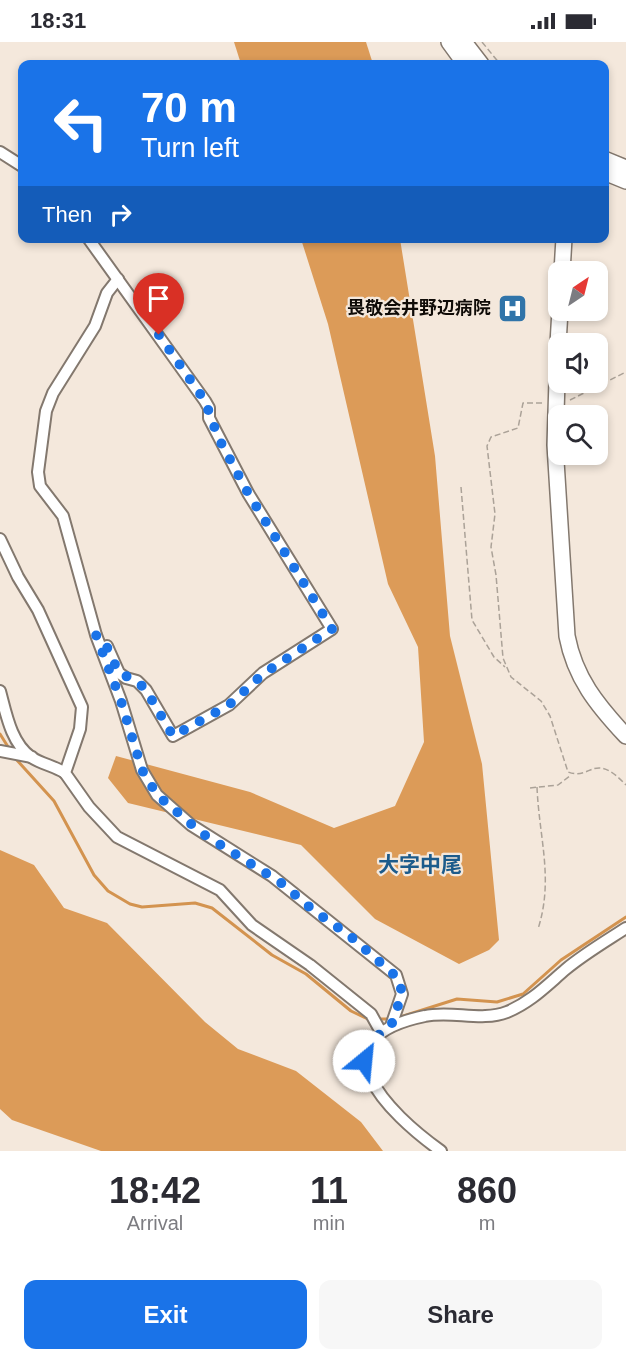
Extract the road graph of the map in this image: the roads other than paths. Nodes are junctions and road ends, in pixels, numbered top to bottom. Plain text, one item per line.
1 (449, 42) edge
2 (464, 42) edge
3 (462, 60) edge
4 (479, 60) edge
5 (0, 152) edge
6 (609, 161) edge
7 (18, 163) edge
8 (626, 168) edge
9 (609, 174) edge
10 (626, 181) edge
11 (92, 243) edge
12 (564, 243) edge
13 (563, 261) edge
14 (117, 279) junction
15 (556, 393) edge
16 (0, 539) edge
17 (96, 635) junction
18 (0, 692) edge
19 (626, 736) edge
20 (0, 752) edge
21 (32, 758) junction
22 (65, 773) junction
23 (626, 928) edge
24 (386, 1029) junction
25 (441, 1151) edge

1 - 3 street
2 - 4 street
5 - 7 street
6 - 8 street
9 - 10 street
11 - 14 street
12 - 13 street
14 - 17 street
14 - 17 street
15 - 19 street
16 - 22 street
17 - 24 street
18 - 21 street
20 - 21 street
21 - 22 street
22 - 24 street
23 - 24 street
24 - 25 street

